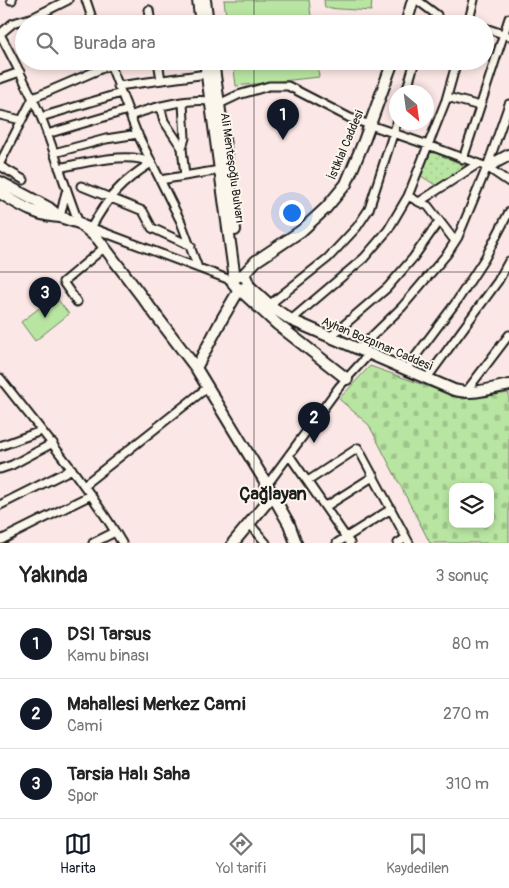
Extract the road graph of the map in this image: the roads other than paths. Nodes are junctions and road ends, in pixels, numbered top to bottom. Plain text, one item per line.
1 (68, 0) edge
2 (86, 0) edge
3 (198, 0) edge
4 (205, 0) edge
5 (413, 0) edge
6 (417, 0) edge
7 (474, 0) edge
8 (149, 10) dead end
9 (38, 15) edge
10 (91, 15) edge
11 (150, 15) edge
12 (200, 15) edge
13 (207, 15) edge
14 (409, 15) edge
15 (436, 15) edge
16 (471, 15) edge
17 (509, 18) edge
18 (15, 22) edge
19 (494, 31) edge
20 (0, 34) edge
21 (506, 35) edge
22 (15, 62) edge
23 (494, 68) edge
24 (95, 70) edge
25 (113, 70) edge
26 (159, 70) edge
27 (206, 70) edge
28 (213, 70) edge
29 (389, 70) edge
30 (412, 70) edge
31 (454, 70) edge
32 (493, 70) edge
33 (20, 72) joint
34 (207, 74) junction
35 (0, 79) edge
36 (161, 80) junction
37 (408, 85) edge
38 (120, 89) junction
39 (447, 97) junction
40 (33, 98) junction
41 (214, 102) junction
42 (183, 103) junction
43 (509, 104) edge
44 (160, 106) junction
45 (480, 106) junction
46 (129, 113) junction
47 (0, 115) edge
48 (41, 117) junction
49 (22, 120) junction
50 (370, 124) junction
51 (395, 130) edge
52 (47, 134) junction
53 (138, 134) junction
54 (394, 134) junction
55 (428, 145) junction
56 (182, 148) junction
57 (54, 153) junction
58 (509, 155) edge
59 (463, 159) junction
60 (151, 163) junction
61 (0, 164) edge
62 (476, 164) junction
63 (487, 167) junction
64 (59, 168) junction
65 (220, 170) junction
66 (185, 176) junction
67 (24, 180) dead end
68 (160, 180) junction
69 (0, 182) edge
70 (509, 182) edge
71 (81, 186) dead end
72 (66, 192) junction
73 (408, 196) junction
74 (2, 198) edge
75 (110, 198) junction
76 (419, 202) junction
77 (509, 212) edge
78 (60, 217) junction
79 (440, 221) junction
80 (79, 223) junction
81 (91, 228) junction
82 (455, 241) junction
83 (191, 246) junction
84 (105, 248) junction
85 (509, 261) edge
86 (198, 268) junction
87 (239, 282) junction
88 (77, 302) dead end
89 (269, 305) junction
90 (291, 320) junction
91 (274, 321) junction
92 (509, 335) edge
93 (330, 337) junction
94 (359, 349) junction
95 (370, 354) junction
96 (196, 368) junction
97 (406, 369) junction
98 (0, 378) edge
99 (427, 378) junction
100 (347, 379) junction
101 (507, 383) edge
102 (208, 387) junction
103 (465, 393) junction
104 (41, 431) junction
105 (53, 443) junction
106 (0, 446) edge
107 (289, 455) junction
108 (0, 468) edge
109 (72, 469) junction
110 (374, 476) junction
111 (308, 481) junction
112 (267, 484) junction
113 (84, 485) junction
114 (91, 495) junction
115 (273, 495) junction
116 (0, 505) edge
117 (325, 507) junction
118 (391, 509) junction
119 (250, 523) junction
120 (116, 532) junction
121 (348, 540) edge
122 (408, 540) edge
123 (1, 541) edge
124 (93, 543) edge
125 (122, 543) edge
126 (233, 543) edge
127 (266, 543) edge
128 (296, 543) edge
129 (337, 543) edge
130 (398, 543) edge

1 - 9 street
2 - 10 street
3 - 12 street
4 - 13 street
5 - 14 street
6 - 15 street
7 - 16 street
8 - 11 street
17 - 21 street
18 - 20 street
19 - 21 street
20 - 22 street
21 - 23 street
24 - 40 street
25 - 38 street
26 - 36 street
27 - 34 street, Ali Menteşoğlu Bulvarı
28 - 41 street, Ali Menteşoğlu Bulvarı
29 - 50 street, İstiklal Caddesi
30 - 37 street
31 - 39 street
32 - 45 street
33 - 35 street
33 - 40 street
34 - 36 street
34 - 41 street, Ali Menteşoğlu Bulvarı
36 - 38 street
38 - 46 street
38 - 48 street
39 - 45 street
39 - 55 street
40 - 48 street
40 - 49 street
41 - 42 street
41 - 50 street
41 - 65 street, Ali Menteşoğlu Bulvarı
41 - 87 street, Ali Menteşoğlu Bulvarı
42 - 44 street
42 - 56 street
43 - 63 street
44 - 46 street
44 - 56 street
45 - 59 street
46 - 52 street
46 - 53 street
47 - 49 street
48 - 52 street
49 - 61 street
50 - 54 street
50 - 87 street, İstiklal Caddesi
51 - 54 street
52 - 57 street
53 - 57 street
53 - 60 street
54 - 55 street
54 - 89 street
55 - 59 street
55 - 73 street
56 - 66 street
57 - 64 street
58 - 63 street
59 - 62 street
60 - 64 street
60 - 68 street
60 - 75 street
61 - 67 street
62 - 63 street
62 - 76 street
63 - 70 street
63 - 82 street
64 - 72 street
65 - 66 street
65 - 87 street, Ali Menteşoğlu Bulvarı
66 - 68 street
68 - 83 street
69 - 78 street
71 - 75 street
72 - 78 street
72 - 80 street
73 - 76 street
73 - 90 street
74 - 78 street
75 - 81 street
75 - 83 street
76 - 79 street
77 - 97 street
78 - 80 street
79 - 82 street
79 - 93 street
80 - 81 street
80 - 84 street
81 - 86 street
82 - 94 street
83 - 86 street
84 - 88 street
84 - 96 street
85 - 99 street
86 - 87 street
87 - 89 street, Ayhan Bozpınar Caddesi
87 - 91 street
87 - 96 street, İstiklal Caddesi
89 - 90 street, Ayhan Bozpınar Caddesi
90 - 91 street
90 - 93 street, Ayhan Bozpınar Caddesi
91 - 100 street
92 - 103 street
93 - 94 street, Ayhan Bozpınar Caddesi
94 - 95 street, Ayhan Bozpınar Caddesi
95 - 97 street, Ayhan Bozpınar Caddesi
95 - 100 street
96 - 102 street
97 - 99 street, Ayhan Bozpınar Caddesi
98 - 104 street
99 - 103 street, Ayhan Bozpınar Caddesi
100 - 107 street
101 - 103 street
102 - 112 street
102 - 113 street
104 - 105 street
104 - 106 street
105 - 108 street
105 - 109 street
107 - 111 street
107 - 112 street
109 - 113 street
109 - 116 street
110 - 111 street
110 - 117 street
110 - 118 street
111 - 117 street
112 - 115 street
113 - 114 street
114 - 120 street
114 - 123 street
115 - 119 street
115 - 128 street
117 - 121 street
118 - 121 street
118 - 122 street
119 - 126 street
119 - 127 street
120 - 124 street
120 - 125 street
121 - 129 street
122 - 130 street

